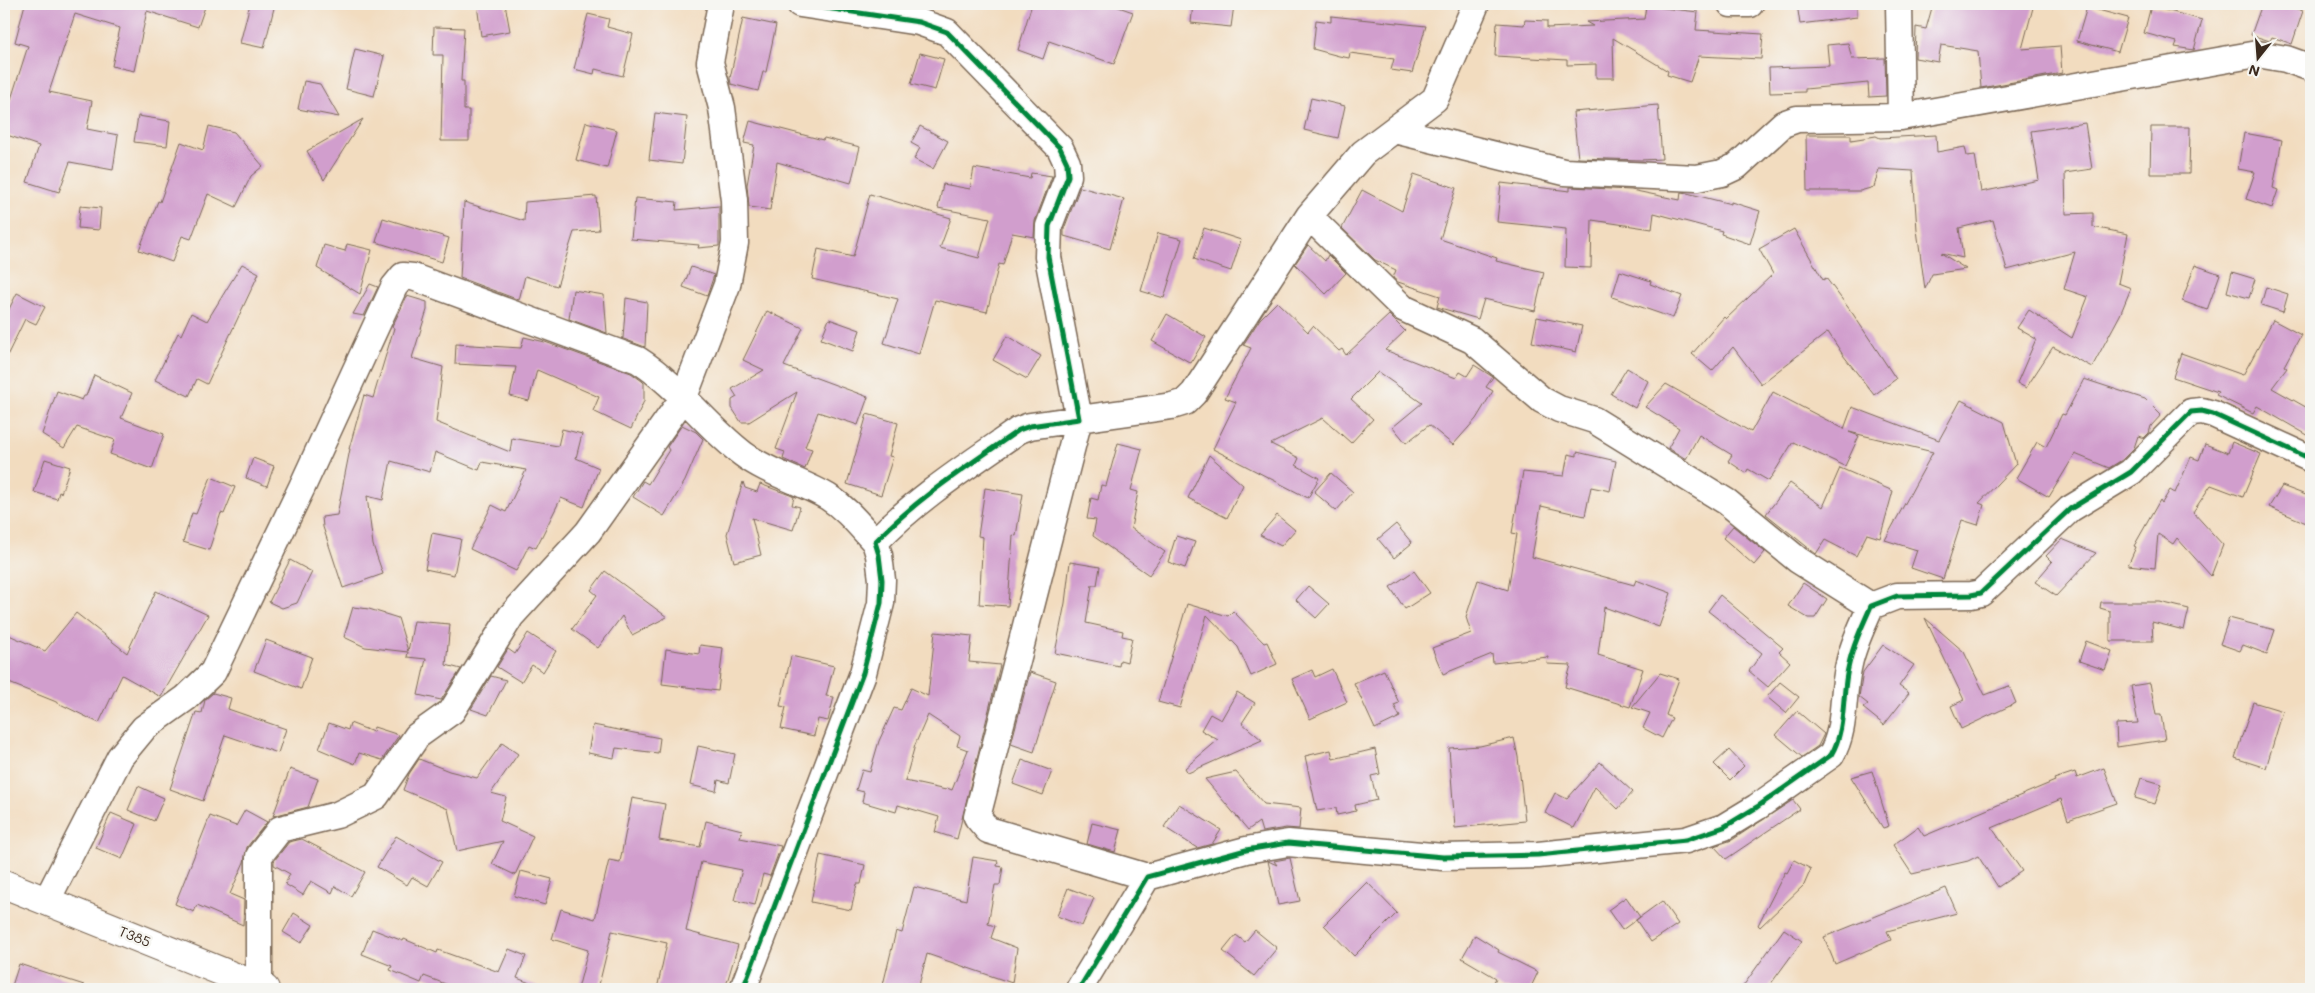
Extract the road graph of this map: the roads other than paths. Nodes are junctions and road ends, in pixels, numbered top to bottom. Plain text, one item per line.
1 (721, 4) edge
2 (800, 4) edge
3 (1476, 4) edge
4 (1731, 4) edge
5 (1750, 4) edge
6 (1899, 4) edge
7 (921, 13) edge
8 (2311, 68) edge
9 (1901, 117) junction
10 (1394, 130) junction
11 (1308, 216) junction
12 (684, 398) junction
13 (1079, 418) junction
14 (2311, 459) edge
15 (875, 542) junction
16 (1871, 606) junction
17 (1147, 877) junction
18 (4, 884) edge
19 (47, 900) junction
20 (262, 988) edge
21 (743, 989) edge
22 (1079, 989) edge

1 - 12 street
2 - 7 street
3 - 10 street
4 - 5 street
6 - 9 street
7 - 13 street
8 - 9 street
9 - 10 street
10 - 11 street
11 - 13 street
11 - 16 street
12 - 15 street
12 - 19 street
12 - 20 street
13 - 15 street
13 - 17 street
14 - 16 street
15 - 21 street
16 - 17 street
17 - 22 street
18 - 19 street, T385 / T385
19 - 20 street, T385 / T385

